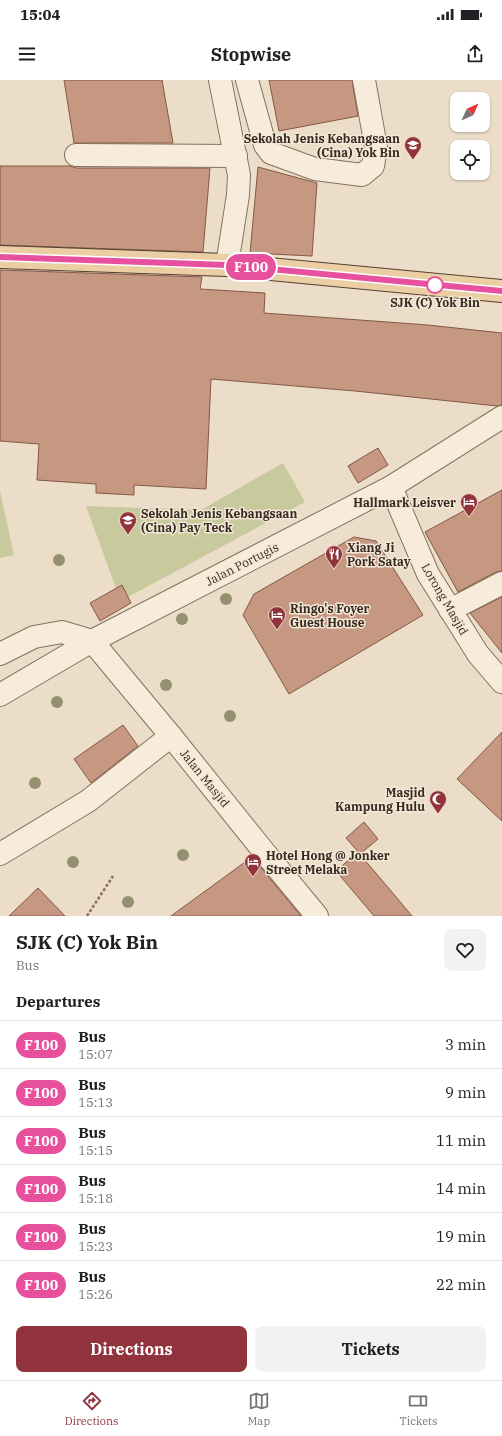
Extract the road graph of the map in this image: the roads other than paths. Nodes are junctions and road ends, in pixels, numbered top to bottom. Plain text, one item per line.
1 (220, 80) edge
2 (247, 80) edge
3 (364, 80) edge
4 (76, 155) dead end
5 (236, 156) junction
6 (0, 257) edge
7 (227, 265) junction
8 (502, 291) edge
9 (502, 418) edge
10 (391, 487) junction
11 (502, 583) edge
12 (450, 610) junction
13 (92, 641) junction
14 (0, 654) edge
15 (502, 682) edge
16 (0, 695) edge
17 (171, 736) junction
18 (0, 854) edge
19 (317, 916) edge

1 - 5 street
2 - 3 street
4 - 5 street
5 - 7 street
6 - 7 main road
7 - 8 main road
9 - 10 street, Jalan Portugis
10 - 12 street, Lorong Masjid
10 - 13 street, Jalan Portugis
11 - 12 street
12 - 15 street, Lorong Masjid
13 - 14 street
13 - 16 street, Jalan Portugis
13 - 17 street, Jalan Masjid
17 - 18 street
17 - 19 street, Jalan Masjid

